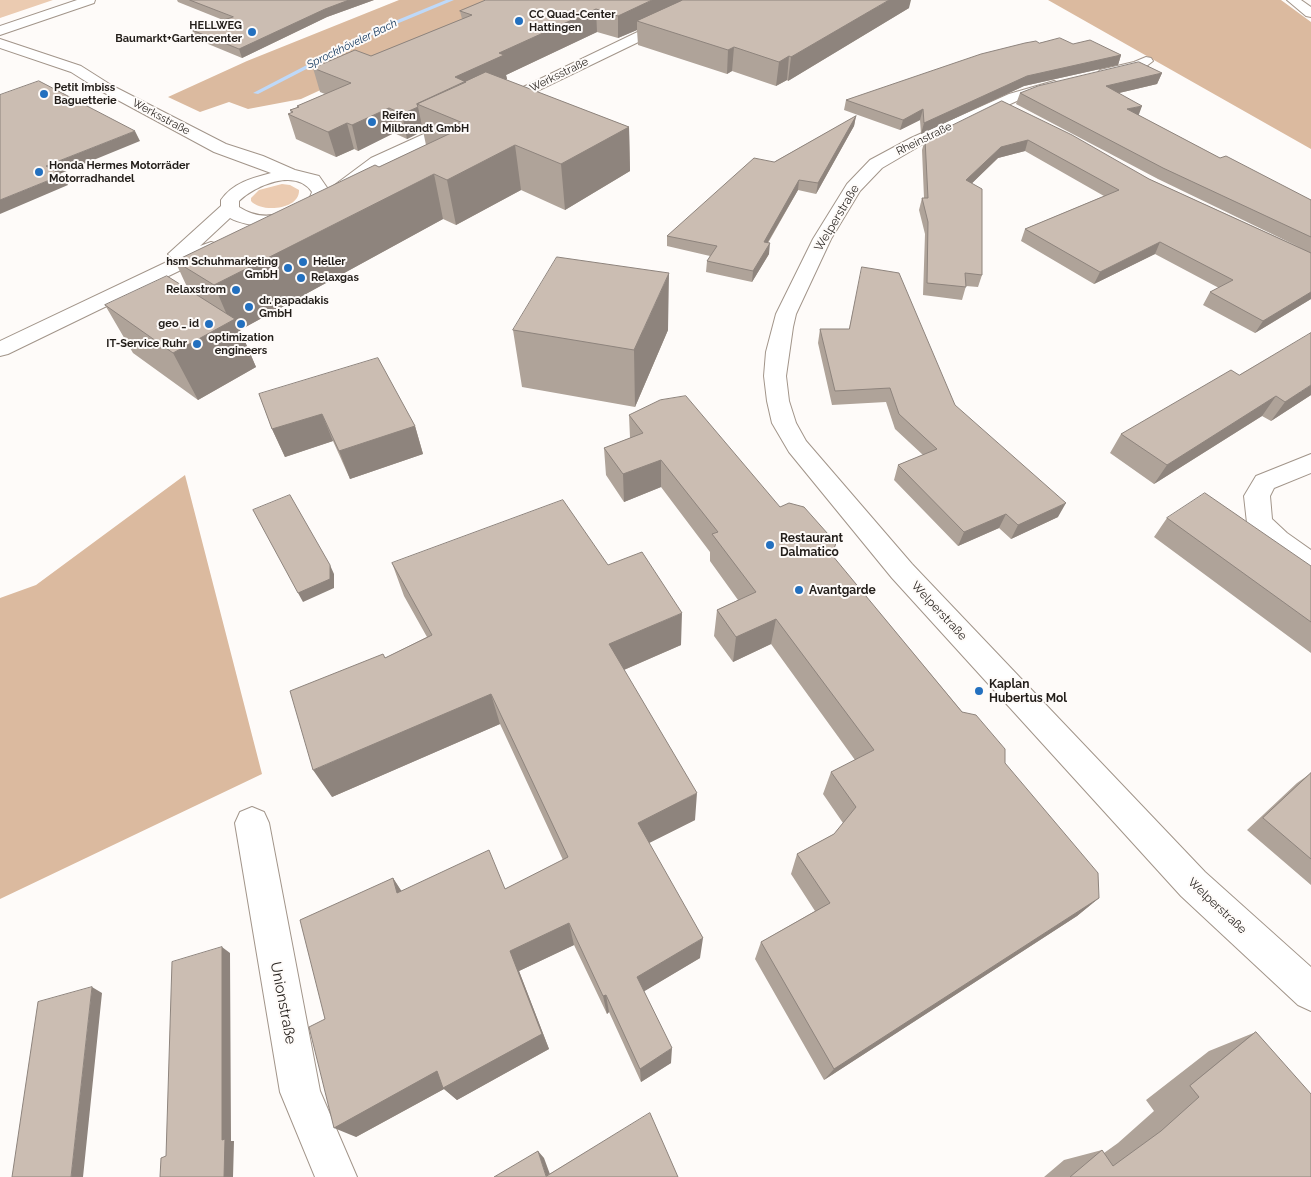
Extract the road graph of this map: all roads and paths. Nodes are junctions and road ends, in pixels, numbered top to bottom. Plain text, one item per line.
1 (71, 0) edge
2 (90, 0) edge
3 (714, 0) edge
4 (1293, 0) edge
5 (1311, 13) edge
6 (0, 25) edge
7 (15, 26) junction
8 (0, 31) edge
9 (0, 43) edge
10 (1146, 60) dead end
11 (76, 70) junction
12 (1093, 76) edge
13 (1066, 83) edge
14 (220, 148) junction
15 (378, 162) junction
16 (876, 164) joint
17 (297, 176) junction
18 (232, 201) junction
19 (317, 202) junction
20 (275, 220) junction
21 (143, 280) junction
22 (0, 349) edge
23 (1311, 463) edge
24 (1311, 564) edge
25 (252, 824) dead end
26 (1311, 992) edge
27 (336, 1177) edge

1 - 6 street
2 - 7 street
3 - 15 street, Werksstraße
4 - 5 street
6 - 7 street
7 - 8 street
7 - 11 street, Werksstraße
9 - 11 street, Werksstraße
10 - 12 street
11 - 14 street, Werksstraße
13 - 16 street, Rheinstraße
14 - 17 street, Werksstraße
14 - 18 street
15 - 17 street, Werksstraße
15 - 19 street, Werksstraße
16 - 26 street, Welperstraße
17 - 18 street, Werksstraße
17 - 19 street, Werksstraße
18 - 20 street, Werksstraße
18 - 21 street, Werksstraße
19 - 20 street, Werksstraße
20 - 21 street, Werksstraße
21 - 22 street, Werksstraße
23 - 24 street
25 - 27 street, Unionstraße

